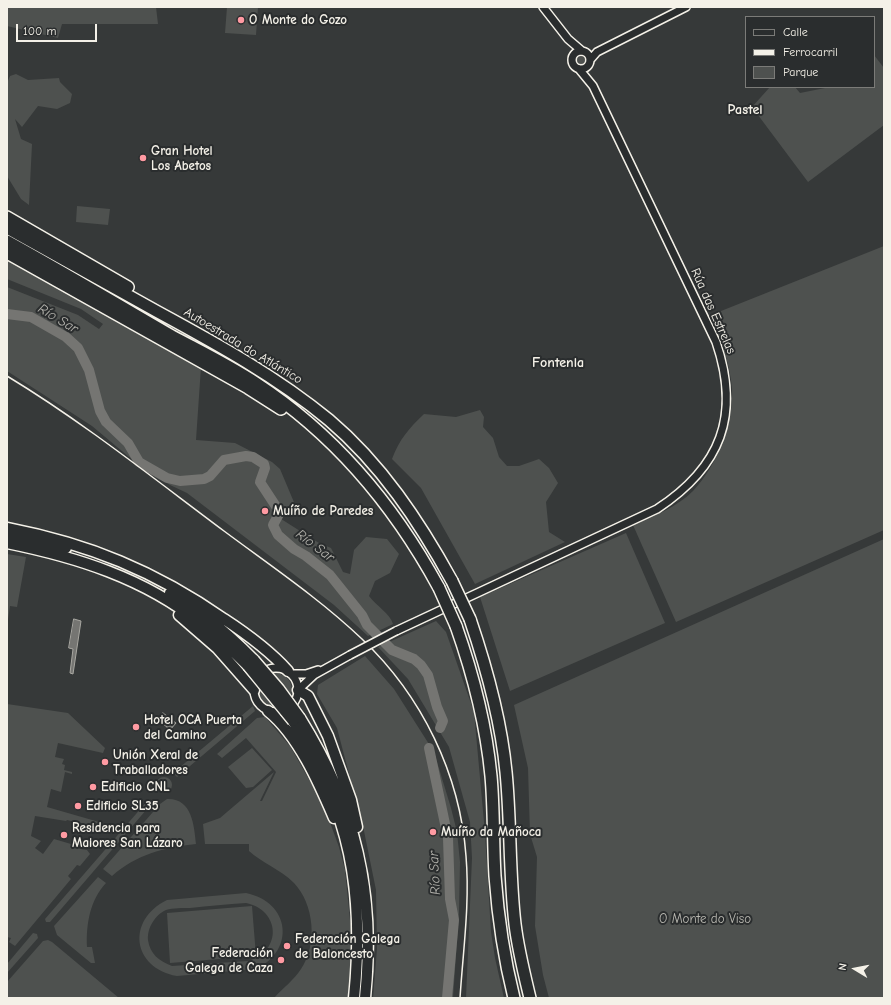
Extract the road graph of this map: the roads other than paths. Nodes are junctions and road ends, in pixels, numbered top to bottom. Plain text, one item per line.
1 (542, 7) edge
2 (686, 7) edge
3 (568, 39) junction
4 (584, 52) junction
5 (597, 52) junction
6 (573, 55) junction
7 (590, 63) junction
8 (579, 70) junction
9 (593, 86) junction
10 (7, 217) edge
11 (7, 228) edge
12 (7, 241) edge
13 (7, 253) edge
14 (202, 336) junction
15 (321, 434) junction
16 (7, 528) edge
17 (7, 535) edge
18 (7, 543) edge
19 (7, 550) edge
20 (84, 562) junction
21 (174, 588) junction
22 (167, 601) junction
23 (186, 602) junction
24 (251, 663) junction
25 (329, 666) junction
26 (290, 672) junction
27 (254, 690) junction
28 (298, 690) junction
29 (268, 711) junction
30 (296, 719) junction
31 (355, 839) junction
32 (351, 860) junction
33 (354, 998) edge
34 (365, 998) edge
35 (514, 998) edge
36 (530, 998) edge

1 - 3 street
2 - 5 street
3 - 4 street
3 - 6 street
4 - 5 street
4 - 6 street
4 - 7 street
5 - 7 street
6 - 8 street
7 - 8 street
7 - 9 street, Rúa das Estrelas
8 - 9 street, Rúa das Estrelas
9 - 25 street, Rúa das Estrelas, bridge
10 - 14 highway
11 - 14 highway, Autoestrada do Atlántico
12 - 15 highway, Autoestrada do Atlántico
13 - 15 highway
14 - 36 highway, Autoestrada do Atlántico, bridge
15 - 35 highway, Autoestrada do Atlántico, bridge
16 - 21 highway
17 - 23 highway
18 - 20 highway
19 - 20 highway
20 - 22 highway
21 - 23 highway
21 - 26 highway
22 - 24 highway
22 - 27 highway
23 - 24 highway
24 - 30 highway, bridge
25 - 26 street
25 - 28 street
26 - 27 street
26 - 28 street
27 - 29 street
28 - 29 street
28 - 31 highway
29 - 32 highway
30 - 31 highway
30 - 32 highway
31 - 34 highway
32 - 33 highway

